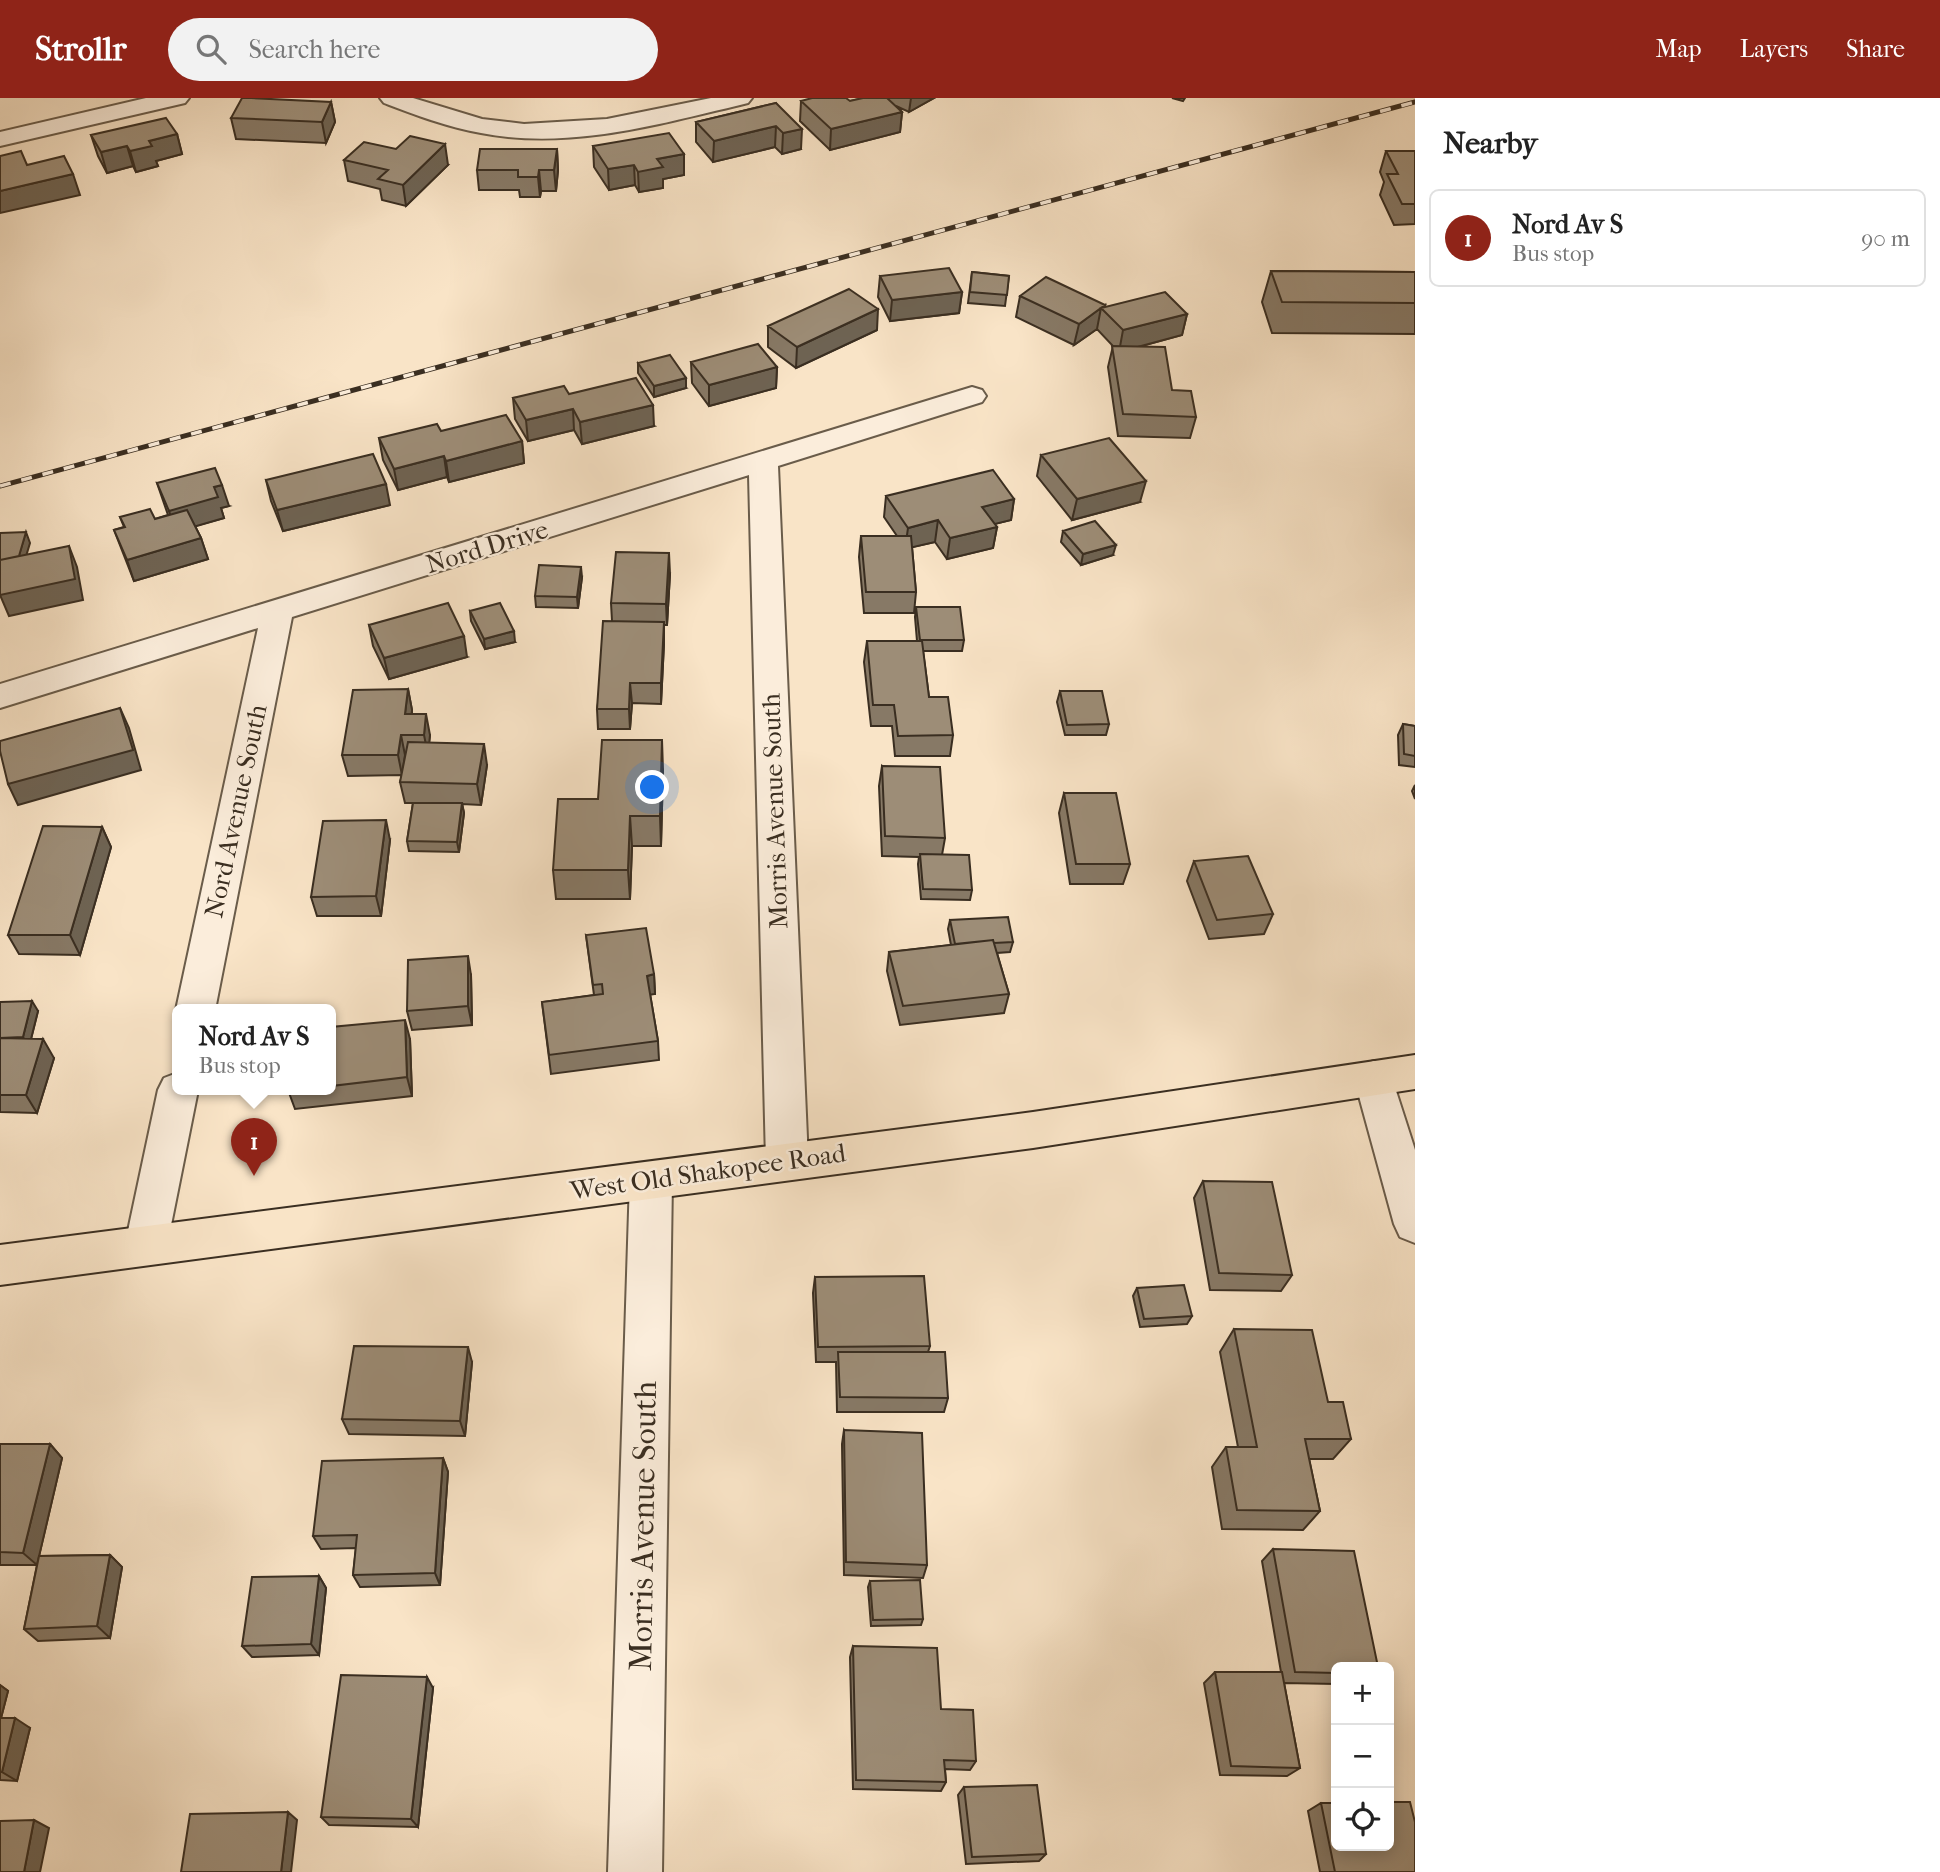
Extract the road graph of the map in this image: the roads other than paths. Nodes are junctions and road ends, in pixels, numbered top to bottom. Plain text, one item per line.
1 (177, 98) edge
2 (392, 98) edge
3 (740, 98) edge
4 (0, 139) edge
5 (972, 396) dead end
6 (763, 461) junction
7 (277, 613) junction
8 (0, 696) edge
9 (196, 1004) edge
10 (1415, 1072) edge
11 (1374, 1078) junction
12 (177, 1095) edge
13 (787, 1161) junction
14 (651, 1180) junction
15 (1415, 1224) edge
16 (146, 1245) junction
17 (0, 1265) edge
18 (635, 1872) edge

1 - 4 street
2 - 3 street
5 - 6 street, Nord Drive
6 - 7 street, Nord Drive
6 - 13 street, Morris Avenue South
7 - 8 street, Nord Drive
7 - 9 street, Nord Avenue South
10 - 11 main road, West Old Shakopee Road
11 - 13 main road, West Old Shakopee Road
11 - 15 street
12 - 16 street
13 - 14 main road, West Old Shakopee Road
14 - 16 main road, West Old Shakopee Road
14 - 18 street, Morris Avenue South
16 - 17 main road, West Old Shakopee Road

